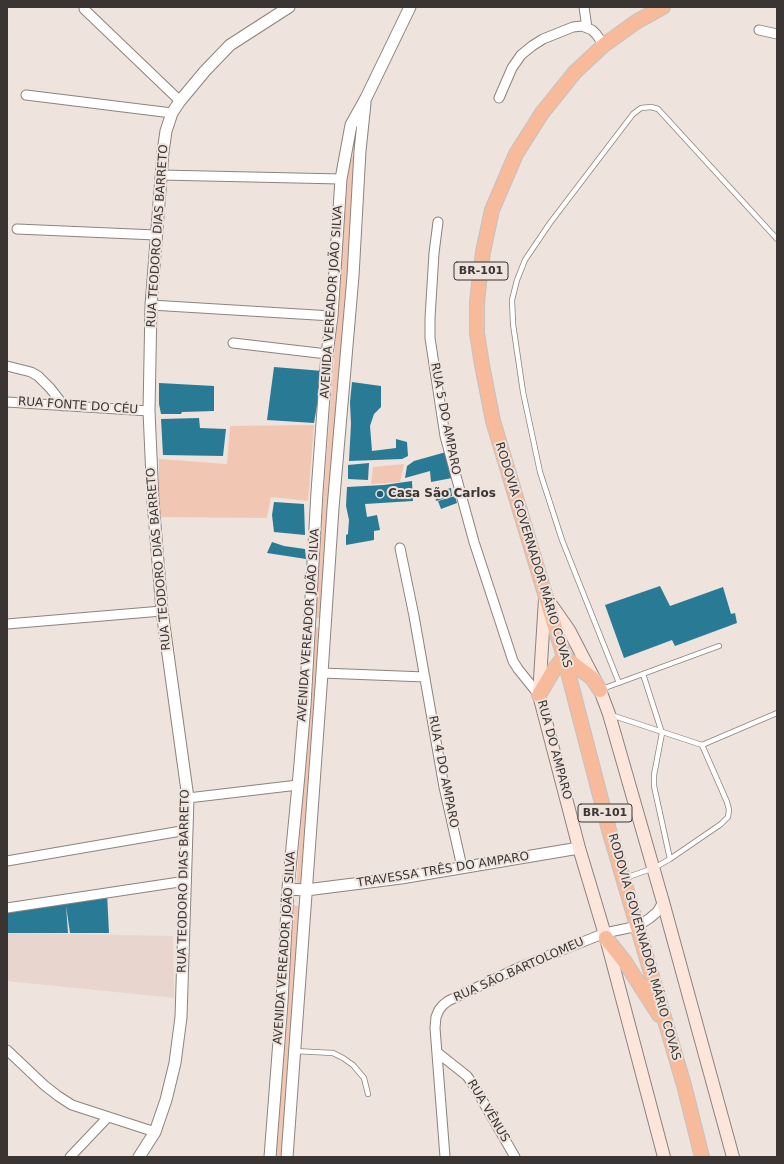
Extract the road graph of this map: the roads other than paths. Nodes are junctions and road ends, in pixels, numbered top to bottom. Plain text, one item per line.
1 (289, 7) edge
2 (410, 7) edge
3 (584, 7) edge
4 (663, 7) edge
5 (84, 9) dead end
6 (587, 28) junction
7 (759, 30) dead end
8 (777, 34) edge
9 (604, 45) junction
10 (26, 96) dead end
11 (366, 98) junction
12 (499, 98) dead end
13 (180, 100) junction
14 (172, 113) junction
15 (161, 175) junction
16 (341, 179) junction
17 (438, 222) dead end
18 (16, 229) dead end
19 (156, 235) junction
20 (777, 239) edge
21 (151, 305) junction
22 (332, 316) junction
23 (233, 343) dead end
24 (327, 354) junction
25 (7, 366) edge
26 (7, 402) edge
27 (64, 406) junction
28 (148, 411) junction
29 (400, 548) dead end
30 (546, 596) junction
31 (162, 611) junction
32 (7, 624) edge
33 (310, 630) junction
34 (325, 630) junction
35 (719, 646) dead end
36 (564, 657) junction
37 (322, 673) junction
38 (643, 674) junction
39 (425, 677) junction
40 (619, 683) junction
41 (600, 690) junction
42 (539, 695) junction
43 (777, 713) edge
44 (609, 714) junction
45 (662, 733) junction
46 (702, 745) junction
47 (315, 776) junction
48 (299, 780) junction
49 (188, 798) junction
50 (188, 830) junction
51 (580, 848) junction
52 (670, 859) junction
53 (7, 861) edge
54 (462, 867) junction
55 (654, 868) junction
56 (624, 878) junction
57 (186, 881) junction
58 (288, 889) junction
59 (306, 890) junction
60 (663, 902) junction
61 (7, 908) edge
62 (638, 926) junction
63 (606, 935) junction
64 (667, 1028) junction
65 (7, 1050) edge
66 (295, 1051) junction
67 (438, 1054) junction
68 (368, 1094) dead end
69 (108, 1117) junction
70 (155, 1132) junction
71 (70, 1157) edge
72 (139, 1157) edge
73 (270, 1157) edge
74 (287, 1157) edge
75 (445, 1157) edge
76 (515, 1157) edge
77 (664, 1157) edge
78 (702, 1157) edge
79 (733, 1157) edge

1 - 13 street, RUA TEODORO DIAS BARRETO
2 - 11 street, AVENIDA VEREADOR JOÃO SILVA
3 - 6 street
4 - 9 highway, RODOVIA GOVERNADOR MÁRIO COVAS / BR-101
5 - 13 street
6 - 9 street
6 - 12 street
7 - 8 street
9 - 30 highway, RODOVIA GOVERNADOR MÁRIO COVAS / BR-101
10 - 14 street
11 - 16 street, AVENIDA VEREADOR JOÃO SILVA
11 - 34 street, AVENIDA VEREADOR JOÃO SILVA
13 - 14 street, RUA TEODORO DIAS BARRETO
14 - 15 street, RUA TEODORO DIAS BARRETO
15 - 16 street
15 - 19 street, RUA TEODORO DIAS BARRETO
16 - 22 street, AVENIDA VEREADOR JOÃO SILVA
17 - 42 street, RUA 5 DO AMPARO
18 - 19 street
19 - 21 street, RUA TEODORO DIAS BARRETO
20 - 40 lane
21 - 22 street
21 - 28 street, RUA TEODORO DIAS BARRETO
22 - 24 street, AVENIDA VEREADOR JOÃO SILVA
23 - 24 street
24 - 33 street, AVENIDA VEREADOR JOÃO SILVA
25 - 27 street
26 - 27 street, RUA FONTE DO CÉU
27 - 28 street, RUA FONTE DO CÉU
28 - 31 street, RUA TEODORO DIAS BARRETO
29 - 39 street, RUA 4 DO AMPARO
30 - 36 highway, RODOVIA GOVERNADOR MÁRIO COVAS / BR-101
30 - 41 main road
30 - 42 main road, RUA DO AMPARO
31 - 32 street
31 - 49 street, RUA TEODORO DIAS BARRETO
33 - 34 street
33 - 48 street, AVENIDA VEREADOR JOÃO SILVA
34 - 37 street, AVENIDA VEREADOR JOÃO SILVA
35 - 38 lane
36 - 41 highway
36 - 42 highway
36 - 56 highway, RODOVIA GOVERNADOR MÁRIO COVAS / BR-101
37 - 39 street
37 - 47 street, AVENIDA VEREADOR JOÃO SILVA
38 - 40 lane
38 - 45 lane
39 - 54 street, RUA 4 DO AMPARO
40 - 41 lane
41 - 44 main road
42 - 51 main road, RUA DO AMPARO
43 - 46 lane
44 - 45 lane
44 - 55 main road
45 - 46 lane
45 - 52 lane
46 - 52 lane
47 - 48 street
47 - 59 street, AVENIDA VEREADOR JOÃO SILVA
48 - 49 street
48 - 58 street, AVENIDA VEREADOR JOÃO SILVA
49 - 50 street, RUA TEODORO DIAS BARRETO
50 - 53 street
50 - 57 street, RUA TEODORO DIAS BARRETO
51 - 54 street, TRAVESSA TRÊS DO AMPARO
51 - 63 main road, RUA DO AMPARO
52 - 55 lane
54 - 59 street, TRAVESSA TRÊS DO AMPARO
55 - 56 lane
55 - 60 main road
56 - 62 highway, RODOVIA GOVERNADOR MÁRIO COVAS / BR-101
57 - 61 street
57 - 70 street, RUA TEODORO DIAS BARRETO
58 - 59 street, TRAVESSA TRÊS DO AMPARO
58 - 73 street, AVENIDA VEREADOR JOÃO SILVA
59 - 66 street, AVENIDA VEREADOR JOÃO SILVA
60 - 62 street
60 - 79 main road
62 - 63 street, RUA SÃO BARTOLOMEU
62 - 64 highway, RODOVIA GOVERNADOR MÁRIO COVAS / BR-101
63 - 64 highway
63 - 67 street, RUA SÃO BARTOLOMEU
63 - 77 main road, RUA DO AMPARO
64 - 78 highway, RODOVIA GOVERNADOR MÁRIO COVAS / BR-101
65 - 69 street
66 - 68 lane
66 - 74 street, AVENIDA VEREADOR JOÃO SILVA
67 - 75 street, RUA SÃO BARTOLOMEU
67 - 76 street, RUA VÊNUS
69 - 70 street
69 - 71 street
70 - 72 street, RUA TEODORO DIAS BARRETO

